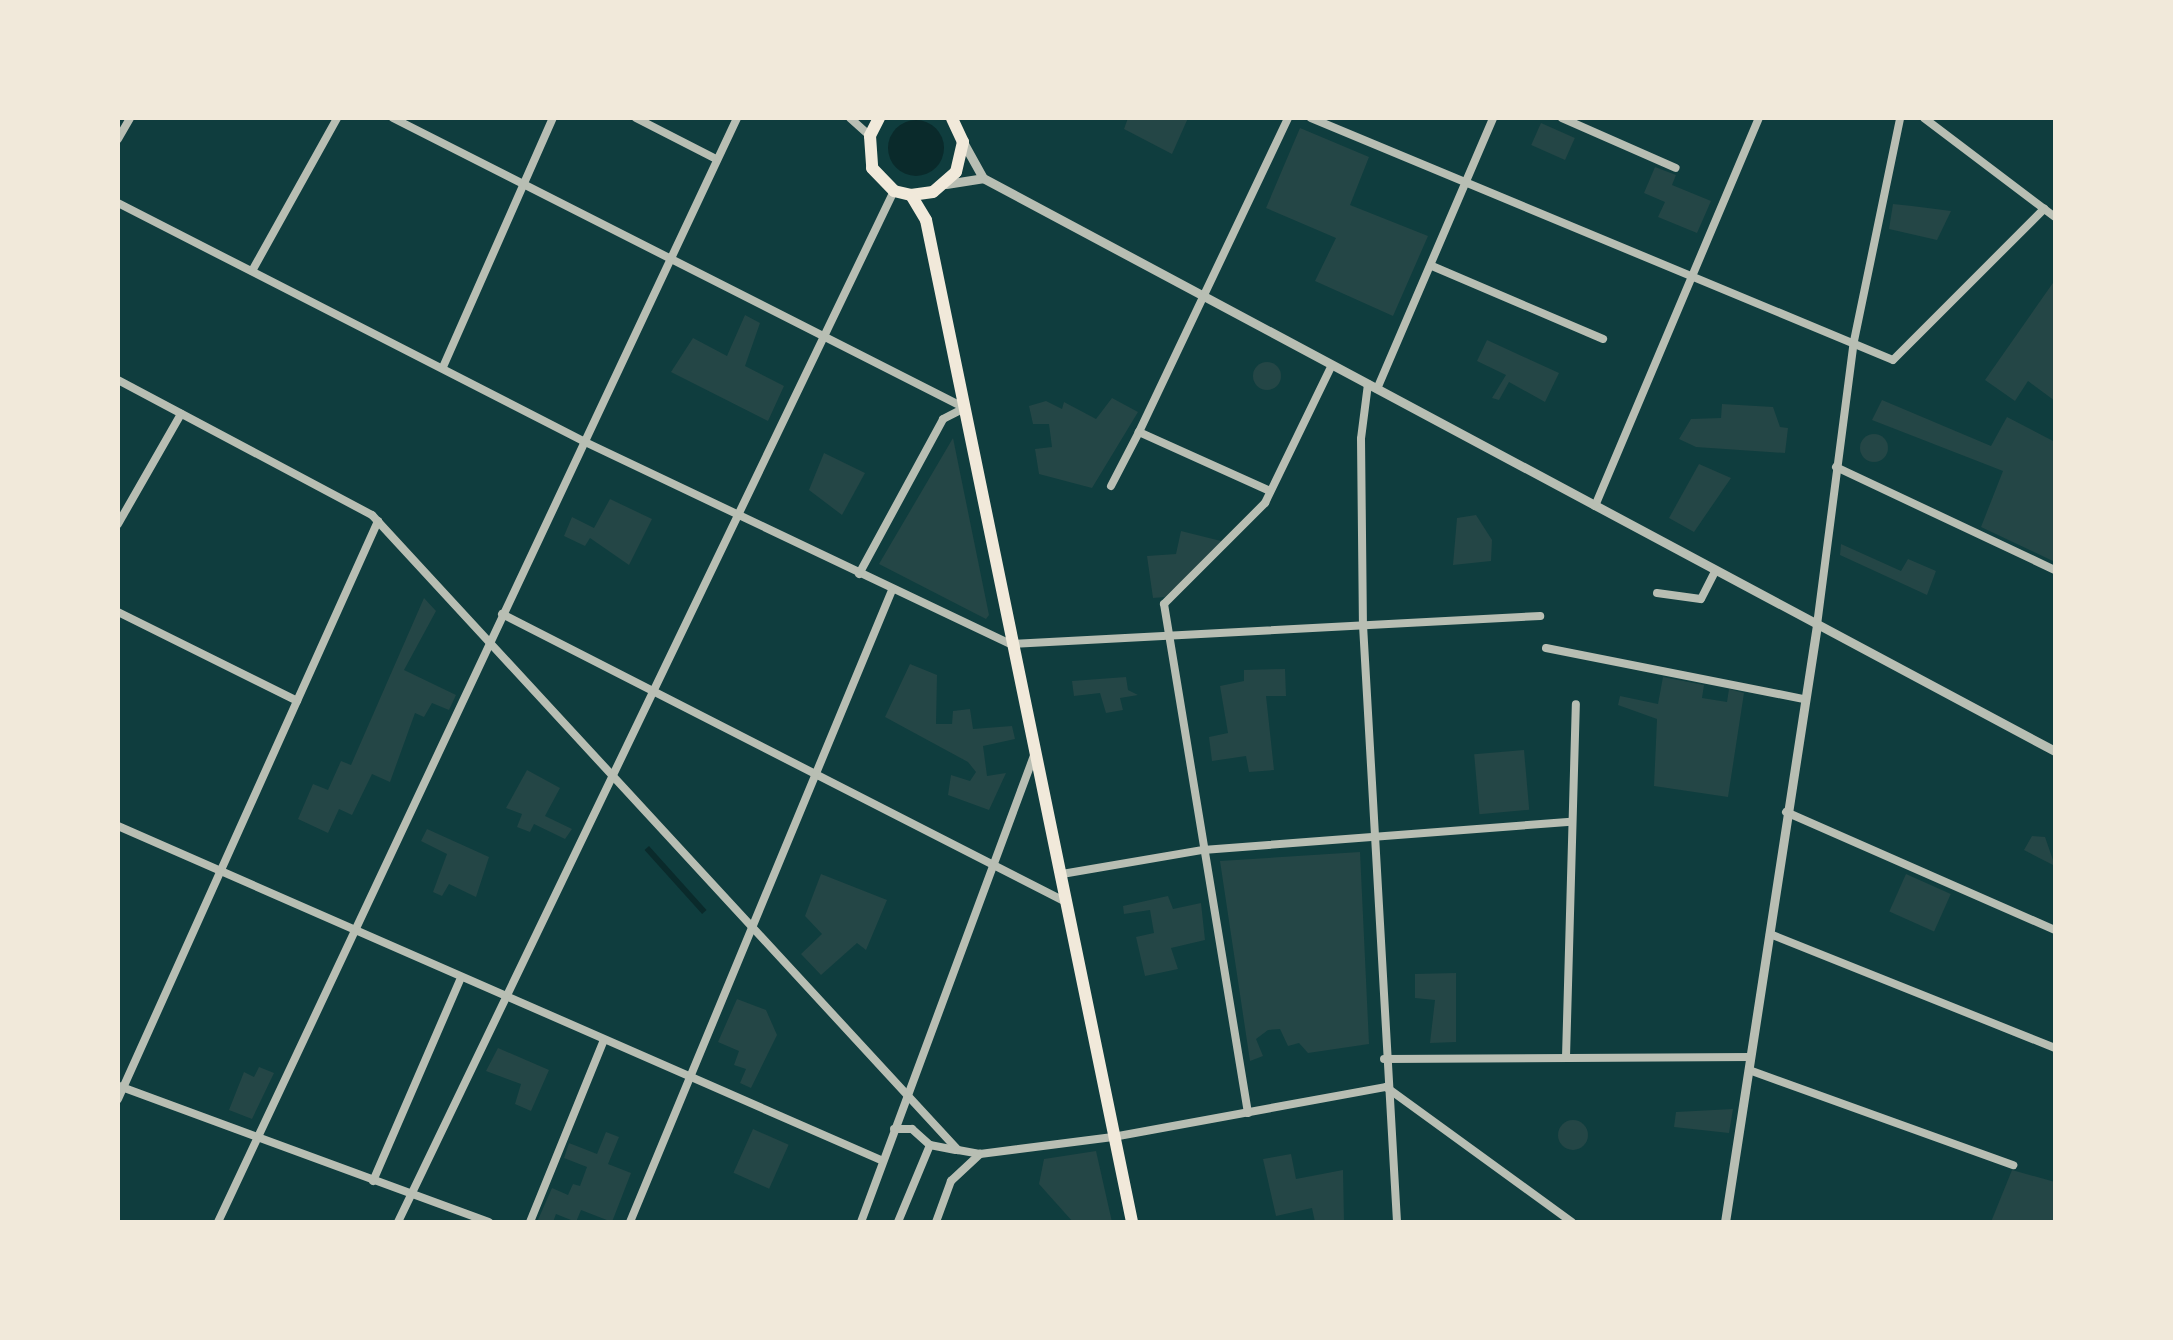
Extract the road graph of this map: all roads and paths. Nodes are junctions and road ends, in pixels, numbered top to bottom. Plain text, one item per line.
1 (130, 118) edge
2 (337, 118) edge
3 (393, 118) edge
4 (553, 118) edge
5 (636, 118) edge
6 (737, 118) edge
7 (850, 118) edge
8 (879, 118) edge
9 (952, 118) edge
10 (1288, 118) edge
11 (1311, 118) edge
12 (1493, 118) edge
13 (1562, 118) edge
14 (1759, 118) edge
15 (1900, 118) edge
16 (1924, 118) edge
17 (870, 136) junction
18 (118, 139) edge
19 (963, 142) junction
20 (716, 159) junction
21 (1676, 168) dead end
22 (983, 178) junction
23 (946, 184) junction
24 (1466, 185) junction
25 (520, 188) junction
26 (894, 191) junction
27 (933, 192) junction
28 (911, 195) junction
29 (118, 203) edge
30 (2044, 209) junction
31 (2055, 217) edge
32 (926, 220) junction
33 (669, 261) junction
34 (1432, 266) junction
35 (252, 271) junction
36 (1691, 274) junction
37 (1206, 297) junction
38 (819, 336) junction
39 (1603, 339) dead end
40 (1854, 341) junction
41 (1332, 365) junction
42 (443, 367) junction
43 (118, 380) edge
44 (1372, 387) junction
45 (965, 408) junction
46 (181, 414) junction
47 (1139, 432) junction
48 (583, 441) junction
49 (1836, 467) junction
50 (1111, 486) dead end
51 (1270, 491) junction
52 (1595, 506) junction
53 (737, 512) junction
54 (378, 521) junction
55 (118, 524) edge
56 (2055, 570) edge
57 (1715, 571) junction
58 (859, 574) junction
59 (892, 590) junction
60 (1657, 593) dead end
61 (118, 612) edge
62 (502, 614) junction
63 (1540, 616) dead end
64 (1363, 625) junction
65 (1817, 625) junction
66 (1170, 630) junction
67 (489, 642) junction
68 (1011, 644) junction
69 (1546, 648) dead end
70 (651, 691) junction
71 (1804, 699) junction
72 (297, 701) junction
73 (1576, 704) dead end
74 (2055, 751) edge
75 (1035, 752) junction
76 (610, 773) junction
77 (812, 775) junction
78 (1786, 812) junction
79 (1571, 822) junction
80 (118, 826) edge
81 (1380, 835) junction
82 (1203, 850) junction
83 (992, 869) junction
84 (220, 870) junction
85 (1062, 874) junction
86 (1067, 903) junction
87 (747, 927) junction
88 (2055, 930) edge
89 (1770, 934) junction
90 (354, 935) junction
91 (460, 980) junction
92 (504, 998) junction
93 (603, 1042) junction
94 (2055, 1048) edge
95 (1566, 1057) junction
96 (1751, 1057) junction
97 (1384, 1059) junction
98 (1749, 1070) junction
99 (686, 1078) junction
100 (121, 1086) edge
101 (1386, 1087) junction
102 (118, 1099) edge
103 (904, 1099) junction
104 (1248, 1113) junction
105 (894, 1129) junction
106 (1113, 1137) junction
107 (260, 1140) junction
108 (930, 1145) junction
109 (958, 1150) junction
110 (980, 1154) junction
111 (883, 1161) junction
112 (2013, 1165) dead end
113 (373, 1181) junction
114 (411, 1194) junction
115 (218, 1222) edge
116 (398, 1222) edge
117 (489, 1222) edge
118 (530, 1222) edge
119 (630, 1222) edge
120 (861, 1222) edge
121 (898, 1222) edge
122 (936, 1222) edge
123 (1132, 1222) edge
124 (1397, 1222) edge
125 (1572, 1222) edge
126 (1725, 1222) edge

1 - 18 street
2 - 35 street
3 - 25 street
4 - 25 street
5 - 20 street
6 - 20 street
7 - 17 street
8 - 17 main road
9 - 19 main road
10 - 37 street
11 - 24 street
12 - 24 street
13 - 21 street
14 - 36 street
15 - 40 street
16 - 30 street
17 - 26 main road
19 - 22 street
19 - 23 main road
20 - 33 street
22 - 23 street
22 - 37 street
23 - 27 main road
24 - 34 street
24 - 36 street
25 - 33 street
25 - 42 street
26 - 28 main road
26 - 38 street
27 - 28 main road
27 - 32 main road
28 - 32 main road
29 - 35 street
30 - 31 street
30 - 40 street
32 - 45 main road
33 - 38 street
33 - 48 street
34 - 39 street
34 - 44 street
35 - 42 street
36 - 40 street
36 - 52 street
37 - 41 street
37 - 47 street
38 - 45 street
38 - 53 street
40 - 49 street
41 - 44 street
41 - 51 street
42 - 48 street
43 - 46 street
44 - 52 street
44 - 64 street
45 - 58 street
45 - 68 main road
46 - 54 street
46 - 55 street
47 - 50 street
47 - 51 street
48 - 53 street
48 - 62 street
49 - 56 street
49 - 65 street
51 - 66 street
52 - 57 street
53 - 58 street
53 - 70 street
54 - 67 street
54 - 72 street
57 - 60 street
57 - 65 street
58 - 59 street
59 - 68 street
59 - 77 street
61 - 72 street
62 - 67 street
62 - 70 street
63 - 64 street
64 - 66 street
64 - 81 street
65 - 71 street
65 - 74 street
66 - 68 street
66 - 82 street
67 - 76 street
67 - 90 street
68 - 75 main road
69 - 71 street
70 - 76 street
70 - 77 street
71 - 78 street
72 - 84 street
73 - 79 street
75 - 83 street
75 - 85 main road
76 - 87 street
76 - 92 street
77 - 83 street
77 - 87 street
78 - 88 street
78 - 89 street
79 - 81 street
79 - 95 street
80 - 84 street
81 - 82 street
81 - 97 street
82 - 85 street
82 - 104 street
83 - 86 street
83 - 103 street
84 - 90 street
84 - 100 street
85 - 86 main road
86 - 106 main road
87 - 99 street
87 - 103 street
89 - 94 street
89 - 96 street
90 - 91 street
90 - 107 street
91 - 92 street
91 - 113 street
92 - 93 street
92 - 114 street
93 - 99 street
93 - 118 street
95 - 96 street
95 - 97 street
96 - 98 street
97 - 101 street
98 - 112 street
98 - 126 street
99 - 111 street
99 - 119 street
100 - 102 street
100 - 107 street
101 - 104 street
101 - 124 street
101 - 125 street
103 - 105 street
103 - 109 street
104 - 106 street
105 - 108 street
105 - 111 street
106 - 110 street
106 - 123 main road
107 - 113 street
107 - 115 street
108 - 109 street
108 - 121 street
109 - 110 street
110 - 122 street
111 - 120 street
113 - 114 street
114 - 116 street
114 - 117 street

